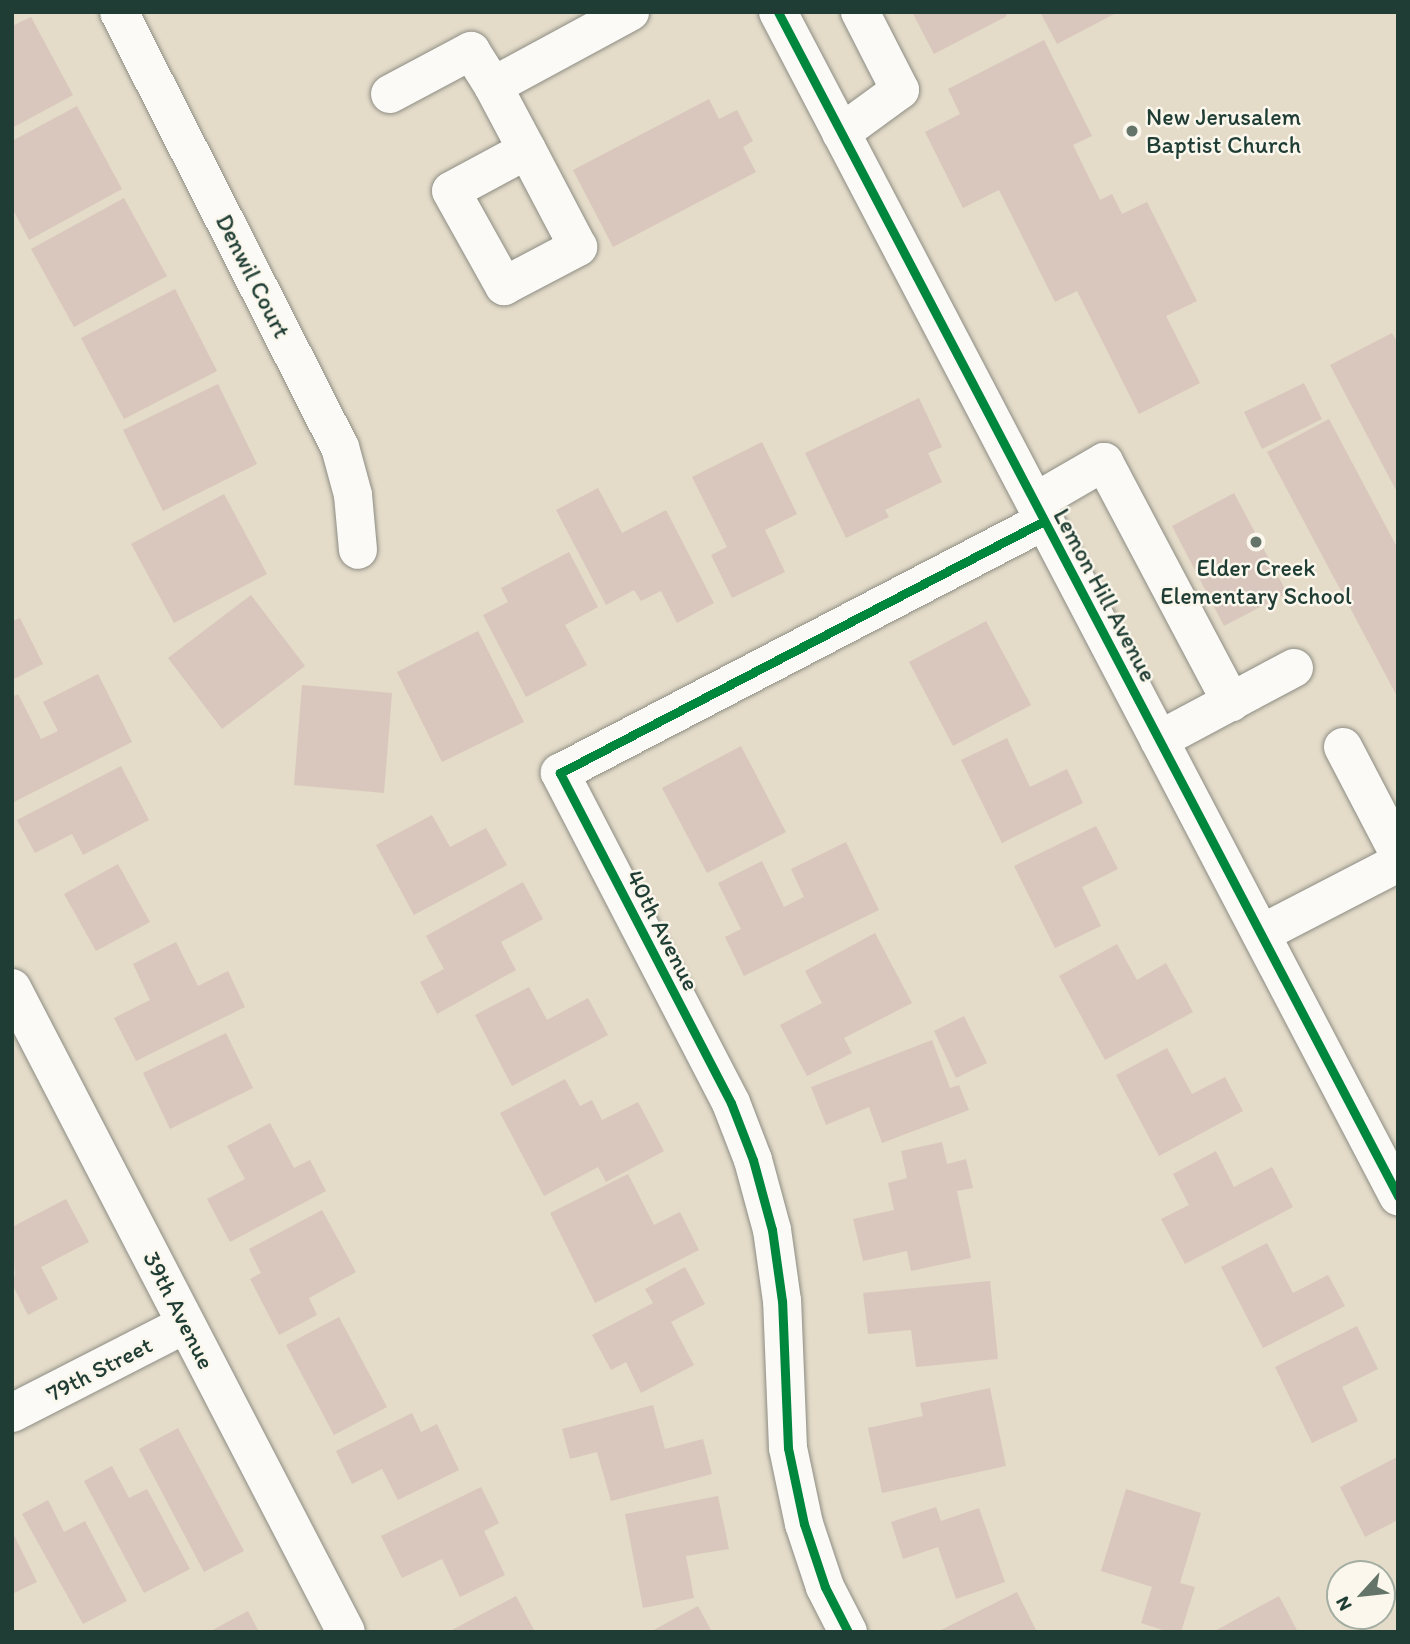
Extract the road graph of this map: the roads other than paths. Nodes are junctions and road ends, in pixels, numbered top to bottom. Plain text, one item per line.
1 (119, 12) edge
2 (630, 12) edge
3 (778, 12) edge
4 (860, 12) edge
5 (493, 86) junction
6 (390, 94) dead end
7 (841, 133) junction
8 (527, 150) dead end
9 (1040, 511) junction
10 (358, 550) dead end
11 (1294, 668) dead end
12 (1231, 702) junction
13 (1159, 740) junction
14 (1343, 747) dead end
15 (1398, 852) edge
16 (1398, 863) edge
17 (1261, 934) junction
18 (12, 989) edge
19 (1398, 1196) edge
20 (186, 1324) junction
21 (12, 1413) edge
22 (346, 1632) edge
23 (848, 1632) edge

1 - 10 street, Denwil Court
2 - 5 street
3 - 7 street, Lemon Hill Avenue
4 - 7 street
5 - 6 street
5 - 8 street
7 - 9 street, Lemon Hill Avenue
9 - 12 street
9 - 13 street, Lemon Hill Avenue
9 - 23 street, 40th Avenue
11 - 12 street
12 - 13 street
13 - 17 street, Lemon Hill Avenue
14 - 15 street
16 - 17 street
17 - 19 street, Lemon Hill Avenue
18 - 20 street, 39th Avenue
20 - 21 street, 79th Street
20 - 22 street, 39th Avenue

